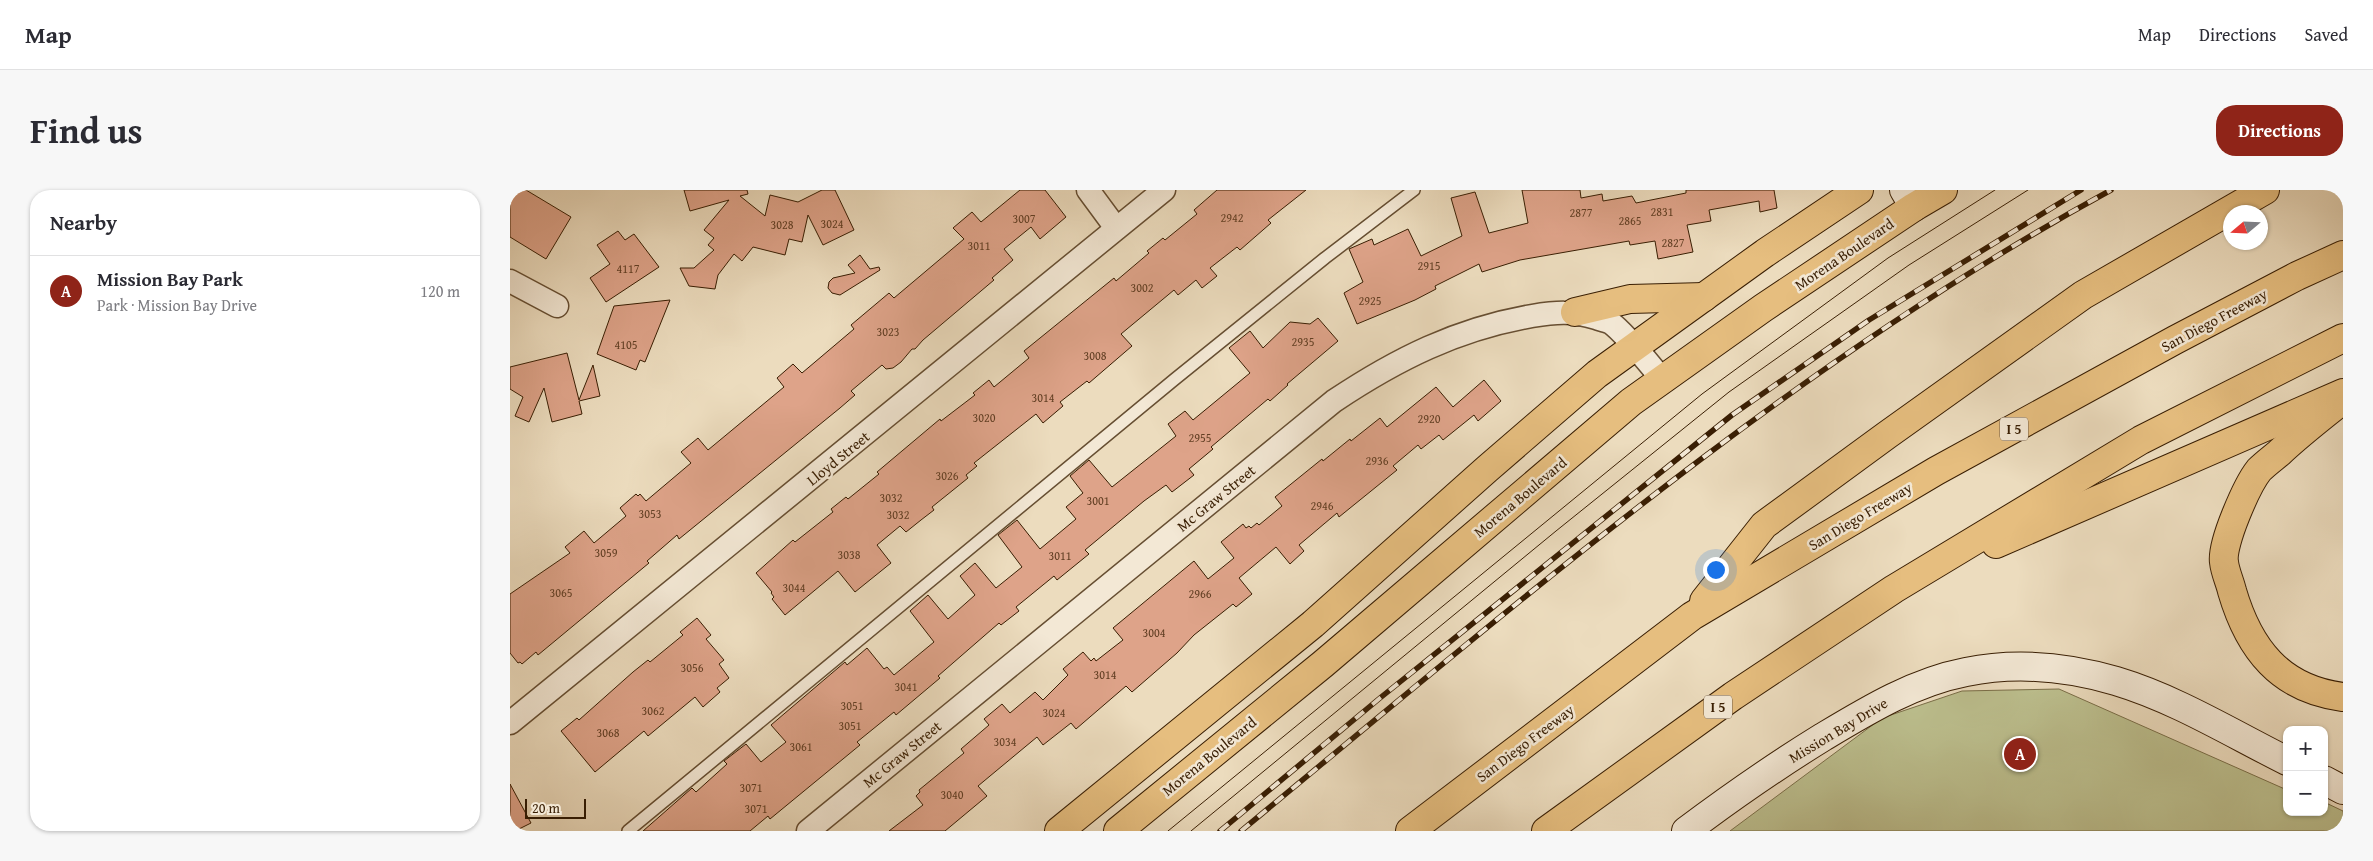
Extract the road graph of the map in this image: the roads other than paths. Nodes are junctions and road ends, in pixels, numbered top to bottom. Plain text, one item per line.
1 (1088, 190) edge
2 (1164, 190) edge
3 (1414, 190) edge
4 (1859, 190) edge
5 (1943, 190) edge
6 (2266, 190) edge
7 (1909, 198) edge
8 (1116, 228) junction
9 (2343, 255) edge
10 (510, 280) edge
11 (1704, 297) junction
12 (556, 306) dead end
13 (1576, 312) junction
14 (2343, 338) edge
15 (1636, 348) junction
16 (1662, 379) junction
17 (2343, 393) edge
18 (2343, 400) edge
19 (1894, 589) junction
20 (1692, 616) junction
21 (2343, 697) edge
22 (510, 723) edge
23 (2283, 759) edge
24 (2328, 782) edge
25 (2343, 790) edge
26 (631, 830) edge
27 (808, 831) edge
28 (1059, 831) edge
29 (1118, 831) edge
30 (1410, 831) edge
31 (1546, 831) edge
32 (1686, 831) edge

1 - 8 street
2 - 8 street, Lloyd Street
3 - 26 lane
4 - 11 main road
5 - 7 main road, Morena Boulevard
6 - 20 main road
7 - 16 main road, Morena Boulevard
8 - 22 street, Lloyd Street
9 - 20 main road, San Diego Freeway / I 5
10 - 12 street
11 - 13 main road
11 - 15 main road
13 - 15 street, Mc Graw Street
13 - 27 street, Mc Graw Street
14 - 19 main road, I 5
15 - 16 street, Mc Graw Street
15 - 28 main road
16 - 29 main road, Morena Boulevard
17 - 19 main road
18 - 21 main road
19 - 31 main road, I 5
20 - 30 main road, San Diego Freeway / I 5
23 - 32 main road, Mission Bay Drive
24 - 25 main road

